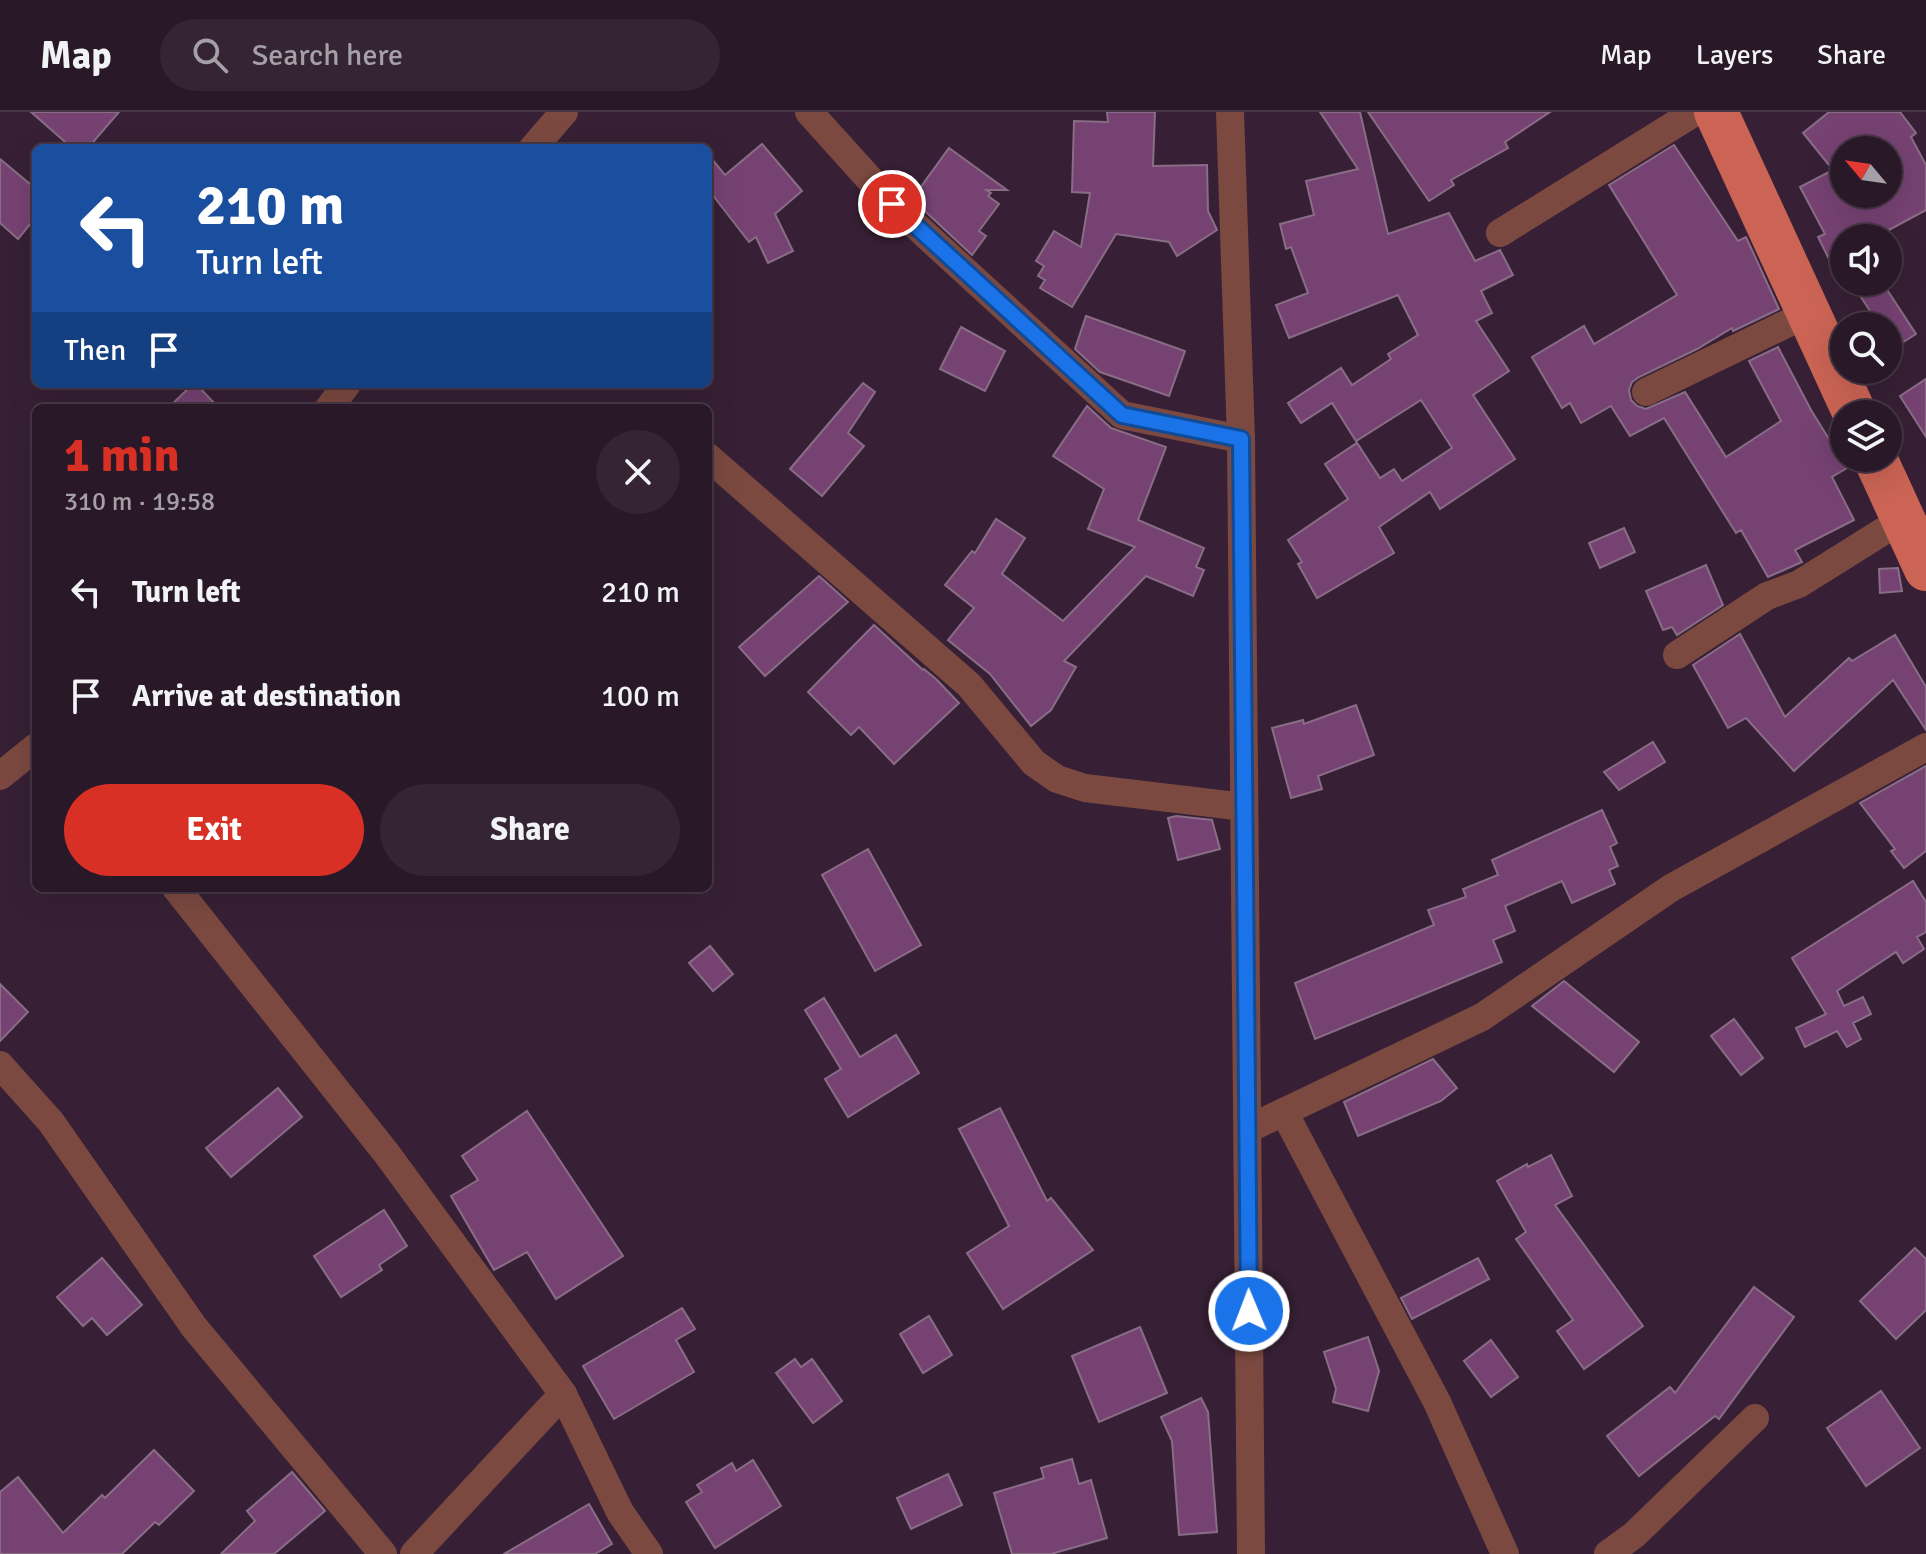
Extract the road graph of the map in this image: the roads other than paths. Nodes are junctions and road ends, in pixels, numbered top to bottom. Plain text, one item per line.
1 (564, 112) edge
2 (809, 112) edge
3 (1230, 112) edge
4 (1695, 112) edge
5 (1716, 112) edge
6 (536, 144) edge
7 (1500, 233) dead end
8 (1809, 313) junction
9 (1646, 392) dead end
10 (1849, 400) edge
11 (1241, 439) junction
12 (712, 460) edge
13 (1881, 472) edge
14 (1903, 519) junction
15 (1926, 569) edge
16 (1677, 655) dead end
17 (1926, 747) edge
18 (32, 750) edge
19 (0, 776) edge
20 (1244, 807) junction
21 (179, 892) edge
22 (0, 1065) edge
23 (1284, 1112) junction
24 (1248, 1129) junction
25 (563, 1394) junction
26 (1755, 1418) dead end
27 (383, 1554) edge
28 (414, 1554) edge
29 (649, 1554) edge
30 (1251, 1554) edge
31 (1505, 1554) edge
32 (1608, 1554) edge

1 - 6 street
2 - 11 street
3 - 11 street
4 - 7 street
5 - 8 main road
8 - 9 street
8 - 10 main road
11 - 20 street
12 - 20 street
13 - 14 main road
14 - 15 main road
14 - 16 street
17 - 23 street
18 - 19 street
20 - 24 street
21 - 25 street
22 - 27 street
23 - 24 street
23 - 31 street
24 - 30 street
25 - 28 street
25 - 29 street
26 - 32 street

